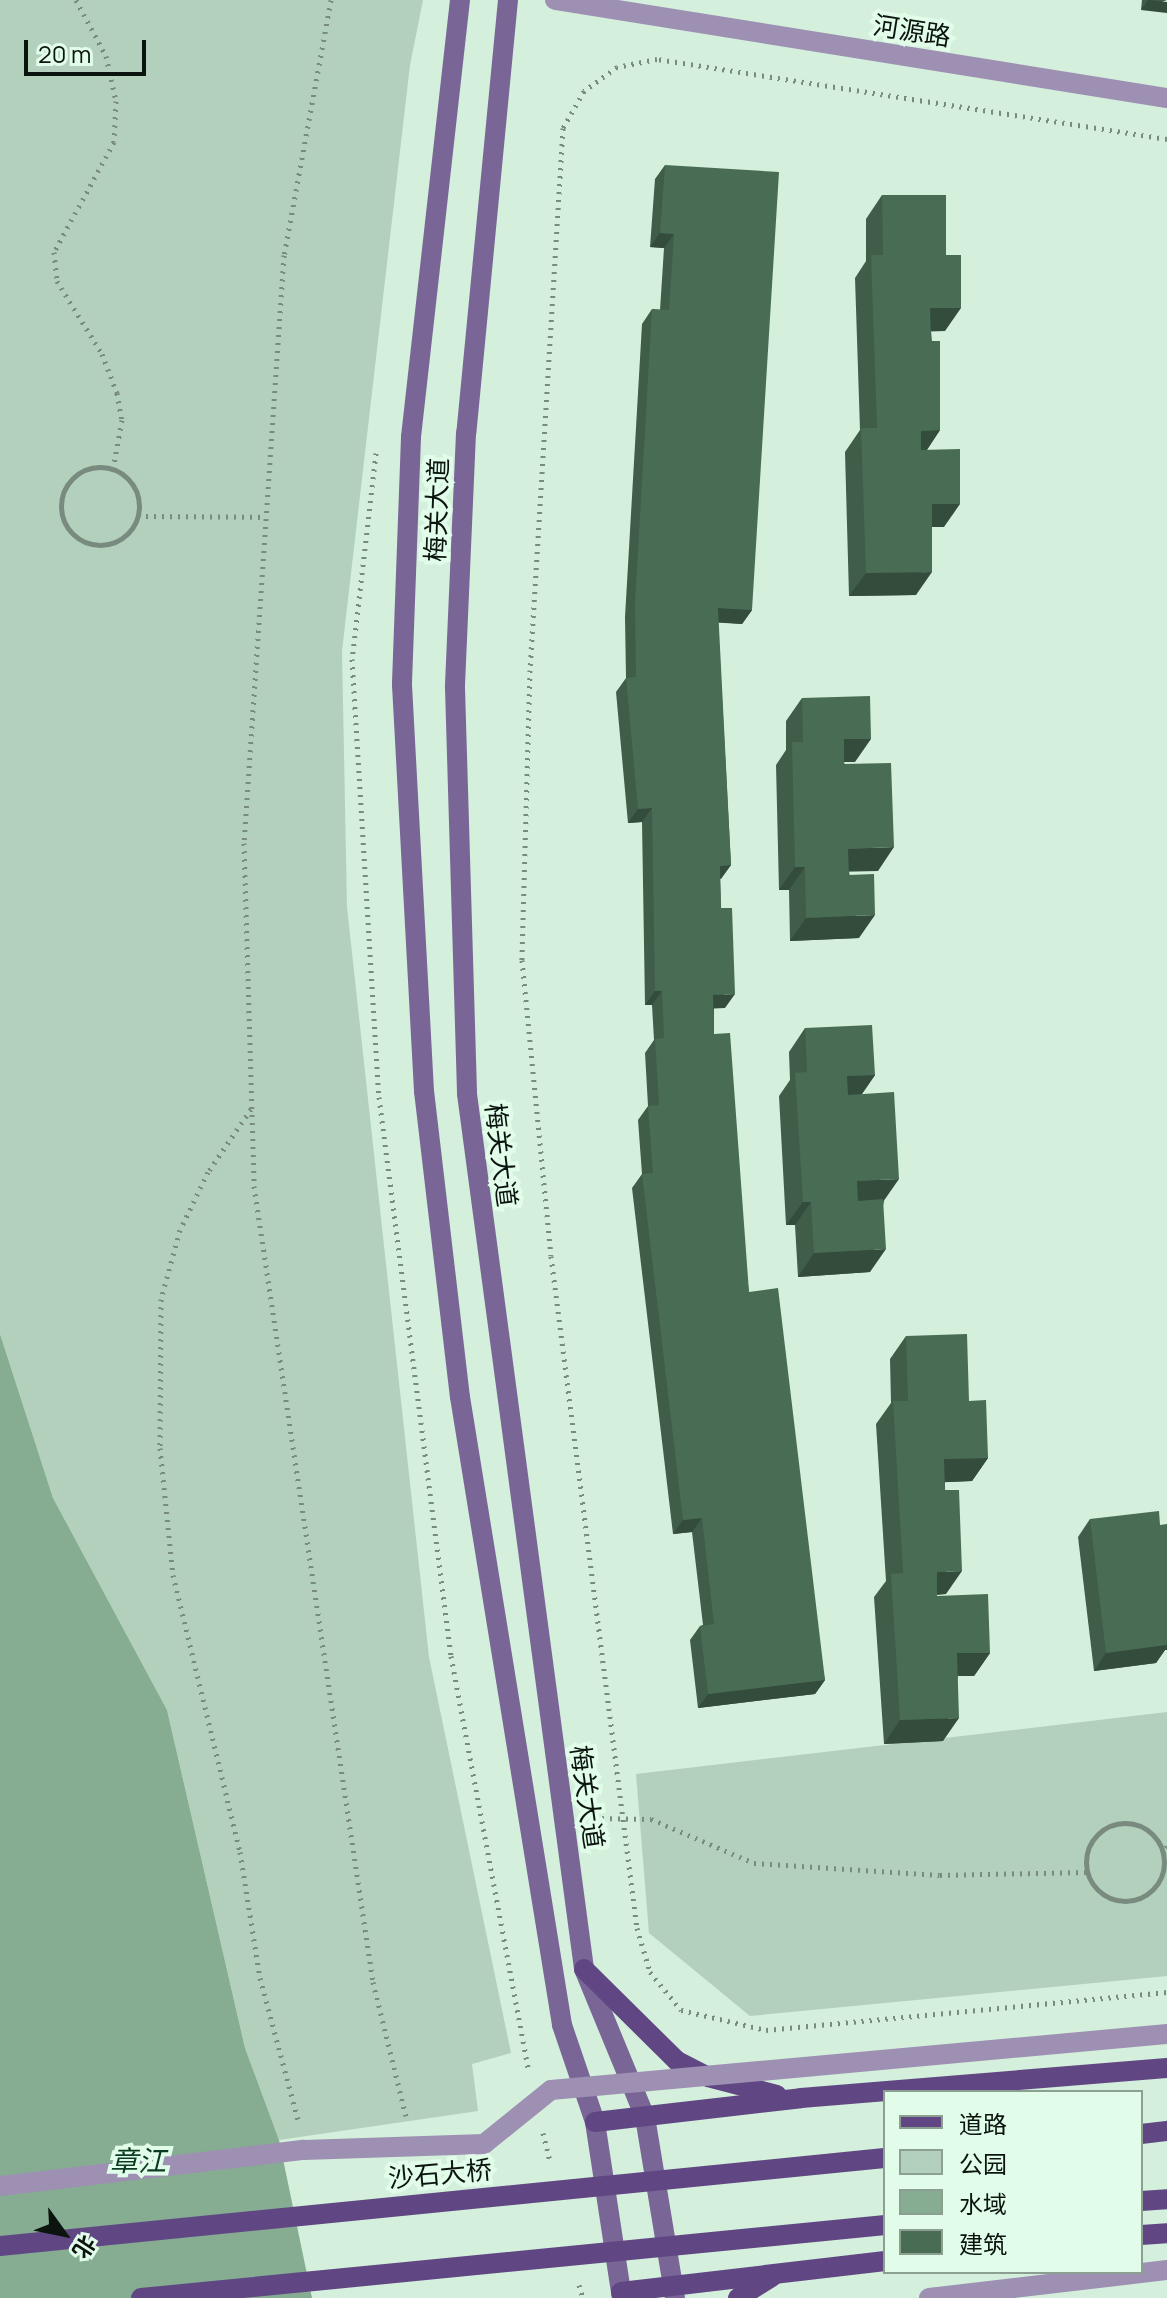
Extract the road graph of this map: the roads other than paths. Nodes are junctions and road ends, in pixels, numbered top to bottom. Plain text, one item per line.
1 (460, 0) edge
2 (508, 0) edge
3 (555, 0) edge
4 (1167, 98) edge
5 (584, 1969) junction
6 (1167, 2034) edge
7 (1167, 2068) edge
8 (899, 2090) edge
9 (883, 2091) edge
10 (801, 2098) junction
11 (645, 2117) junction
12 (595, 2122) junction
13 (1167, 2131) edge
14 (1143, 2134) edge
15 (883, 2158) edge
16 (0, 2186) edge
17 (1167, 2199) edge
18 (1143, 2201) edge
19 (883, 2225) edge
20 (1167, 2233) edge
21 (1143, 2235) edge
22 (0, 2246) edge
23 (883, 2261) edge
24 (796, 2269) junction
25 (1167, 2270) edge
26 (1143, 2273) edge
27 (1133, 2274) edge
28 (674, 2291) edge
29 (622, 2295) edge
30 (141, 2298) edge
31 (738, 2298) edge
32 (929, 2298) edge

1 - 12 main road, 梅关大道
2 - 5 main road, 梅关大道
3 - 4 street, 河源路
5 - 10 main road
5 - 11 main road, 梅关大道
6 - 16 street, bridge
7 - 8 main road
9 - 10 main road
10 - 11 main road
11 - 12 main road
11 - 28 main road, 梅关大道
12 - 29 main road, 梅关大道
13 - 14 main road
15 - 22 main road, 沙石大桥, bridge
17 - 18 main road
19 - 30 main road, bridge
20 - 21 main road
23 - 24 main road
24 - 28 main road
24 - 31 main road
25 - 26 street
27 - 32 street
28 - 29 main road

